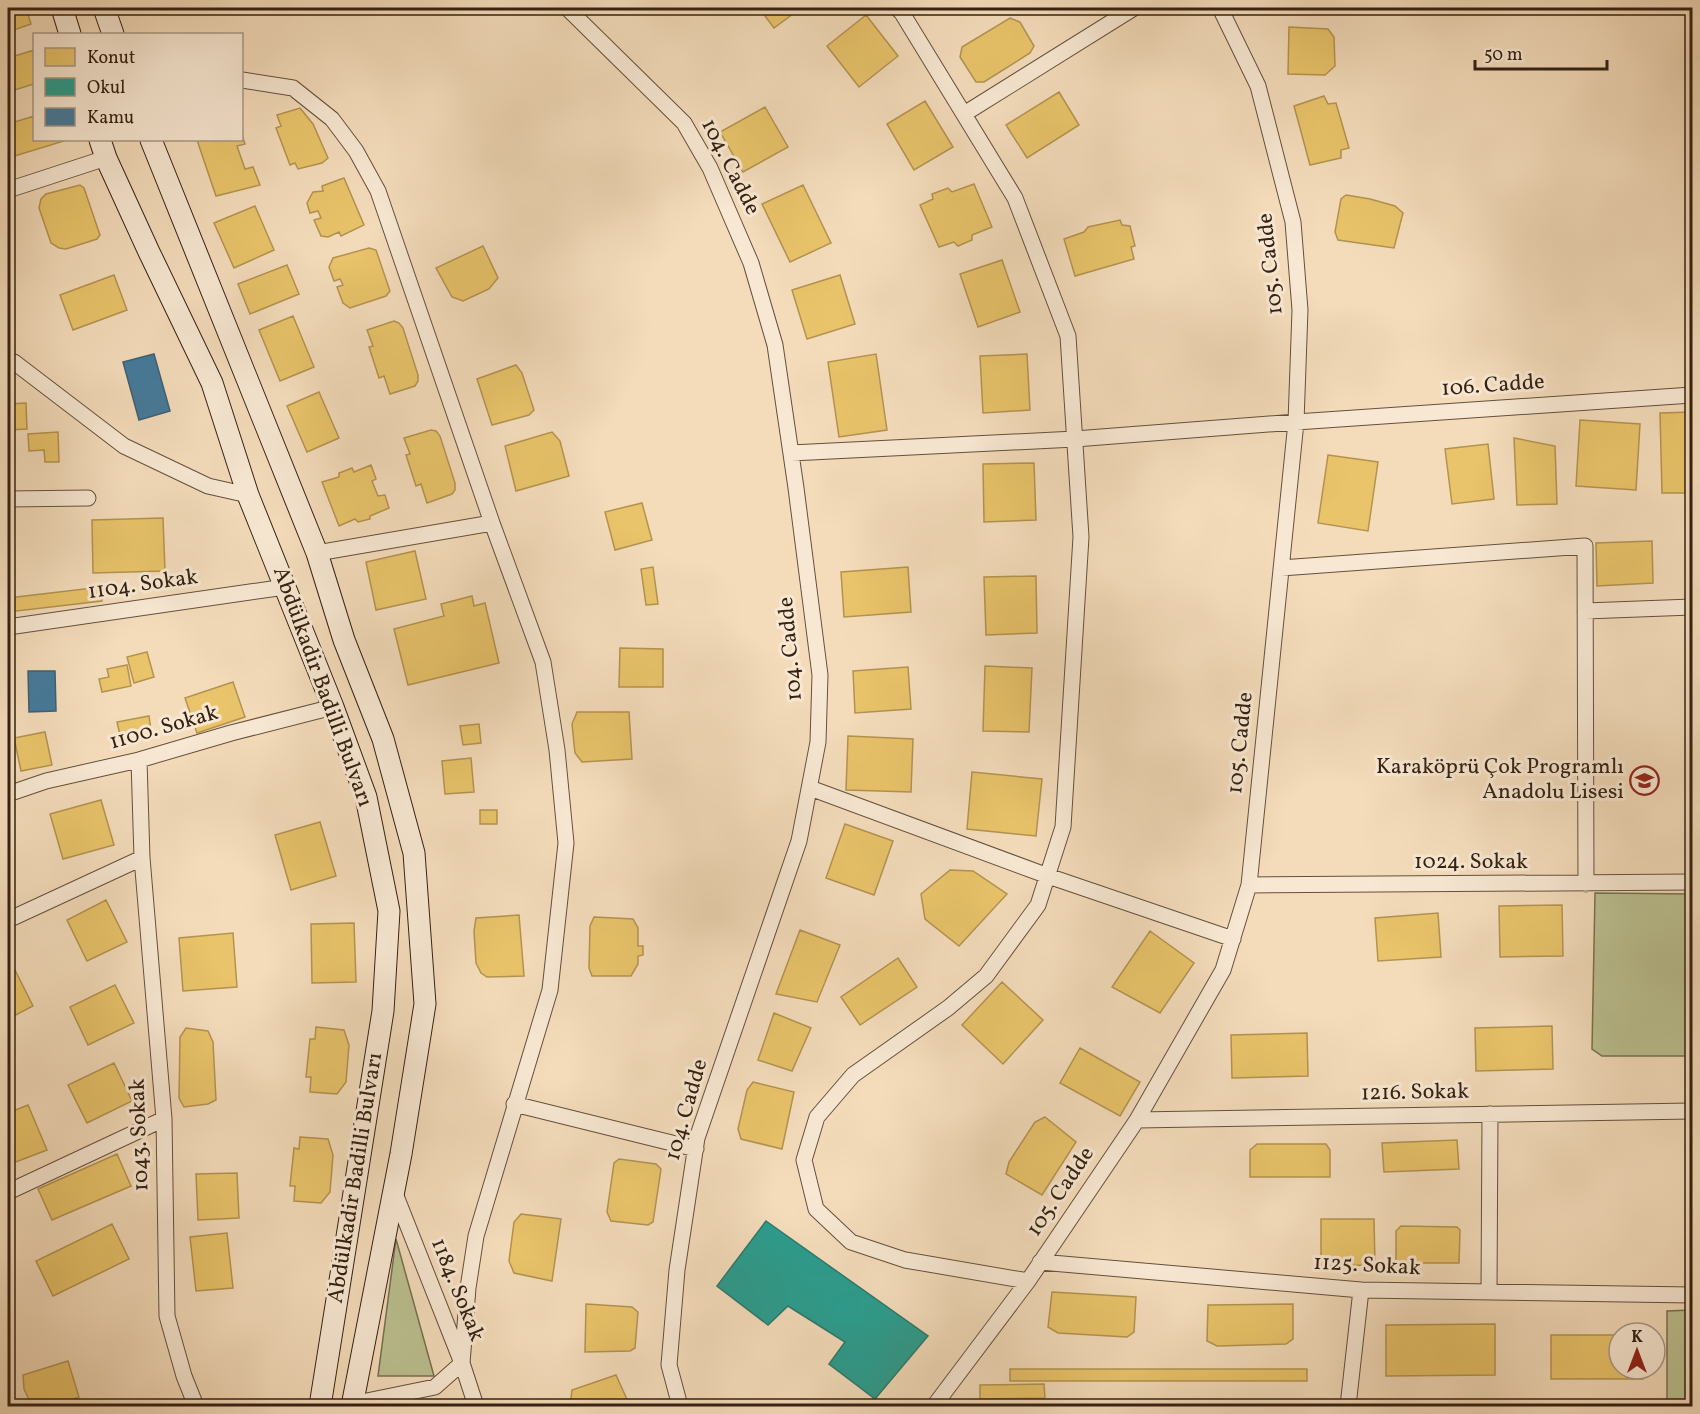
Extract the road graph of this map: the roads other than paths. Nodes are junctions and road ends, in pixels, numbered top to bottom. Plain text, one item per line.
1 (62, 8) edge
2 (104, 8) edge
3 (567, 8) edge
4 (897, 8) edge
5 (1134, 8) edge
6 (1220, 8) edge
7 (70, 33) edge
8 (113, 33) edge
9 (243, 80) edge
10 (964, 114) junction
11 (151, 141) edge
12 (103, 148) edge
13 (8, 190) edge
14 (8, 360) edge
15 (1692, 395) edge
16 (1296, 422) junction
17 (1075, 439) junction
18 (791, 453) junction
19 (249, 495) junction
20 (88, 498) dead end
21 (8, 499) edge
22 (492, 523) junction
23 (317, 553) junction
24 (1281, 568) junction
25 (285, 587) junction
26 (1692, 607) edge
27 (1585, 610) junction
28 (8, 627) edge
29 (333, 707) junction
30 (139, 760) junction
31 (810, 788) junction
32 (8, 794) edge
33 (142, 858) junction
34 (1048, 876) junction
35 (1692, 882) edge
36 (1586, 884) junction
37 (1249, 885) junction
38 (8, 921) edge
39 (1233, 939) junction
40 (514, 1104) junction
41 (1692, 1111) edge
42 (1490, 1114) junction
43 (164, 1119) junction
44 (1137, 1120) junction
45 (696, 1149) junction
46 (394, 1191) junction
47 (8, 1192) edge
48 (1040, 1263) junction
49 (1028, 1281) junction
50 (1361, 1290) junction
51 (1489, 1292) junction
52 (1692, 1295) edge
53 (462, 1364) junction
54 (352, 1405) edge
55 (196, 1407) edge
56 (320, 1407) edge
57 (476, 1407) edge
58 (680, 1407) edge
59 (934, 1407) edge
60 (1348, 1407) edge

1 - 7 main road
2 - 8 main road
3 - 18 street, 104. Cadde
4 - 10 street
5 - 10 street
6 - 16 street, 105. Cadde
9 - 22 street
10 - 17 street
11 - 23 main road, Abdülkadir Badilli Bulvarı
12 - 13 street
12 - 19 main road, Abdülkadir Badilli Bulvarı
14 - 19 street
15 - 16 street, 106. Cadde
16 - 17 street, 106. Cadde
16 - 24 street, 105. Cadde
17 - 18 street, 106. Cadde
17 - 34 street
18 - 31 street, 104. Cadde
19 - 25 main road, Abdülkadir Badilli Bulvarı
20 - 21 street
22 - 23 street
22 - 40 street
23 - 46 main road, Abdülkadir Badilli Bulvarı
24 - 27 street
24 - 37 street, 105. Cadde
25 - 28 street, 1104. Sokak
25 - 29 main road, Abdülkadir Badilli Bulvarı
26 - 27 street
27 - 36 street
29 - 30 street, 1100. Sokak
29 - 56 main road, Abdülkadir Badilli Bulvarı
30 - 32 street, 1100. Sokak
30 - 33 street, 1043. Sokak
31 - 34 street
31 - 45 street, 104. Cadde
33 - 38 street
33 - 43 street, 1043. Sokak
34 - 39 street
34 - 49 street
35 - 36 street, 1024. Sokak
36 - 37 street, 1024. Sokak
37 - 39 street, 105. Cadde
39 - 44 street, 105. Cadde
40 - 45 street
40 - 53 street
41 - 42 street, 1216. Sokak
42 - 44 street, 1216. Sokak
42 - 51 street
43 - 47 street
43 - 55 street, 1043. Sokak
44 - 48 street, 105. Cadde
45 - 58 street, 104. Cadde
46 - 53 street, 1184. Sokak
46 - 54 main road, Abdülkadir Badilli Bulvarı
48 - 49 street, 105. Cadde
48 - 50 street, 1125. Sokak
49 - 59 street, 105. Cadde
50 - 51 street, 1125. Sokak
50 - 60 street
51 - 52 street, 1125. Sokak
53 - 54 street
53 - 57 street, 1184. Sokak

